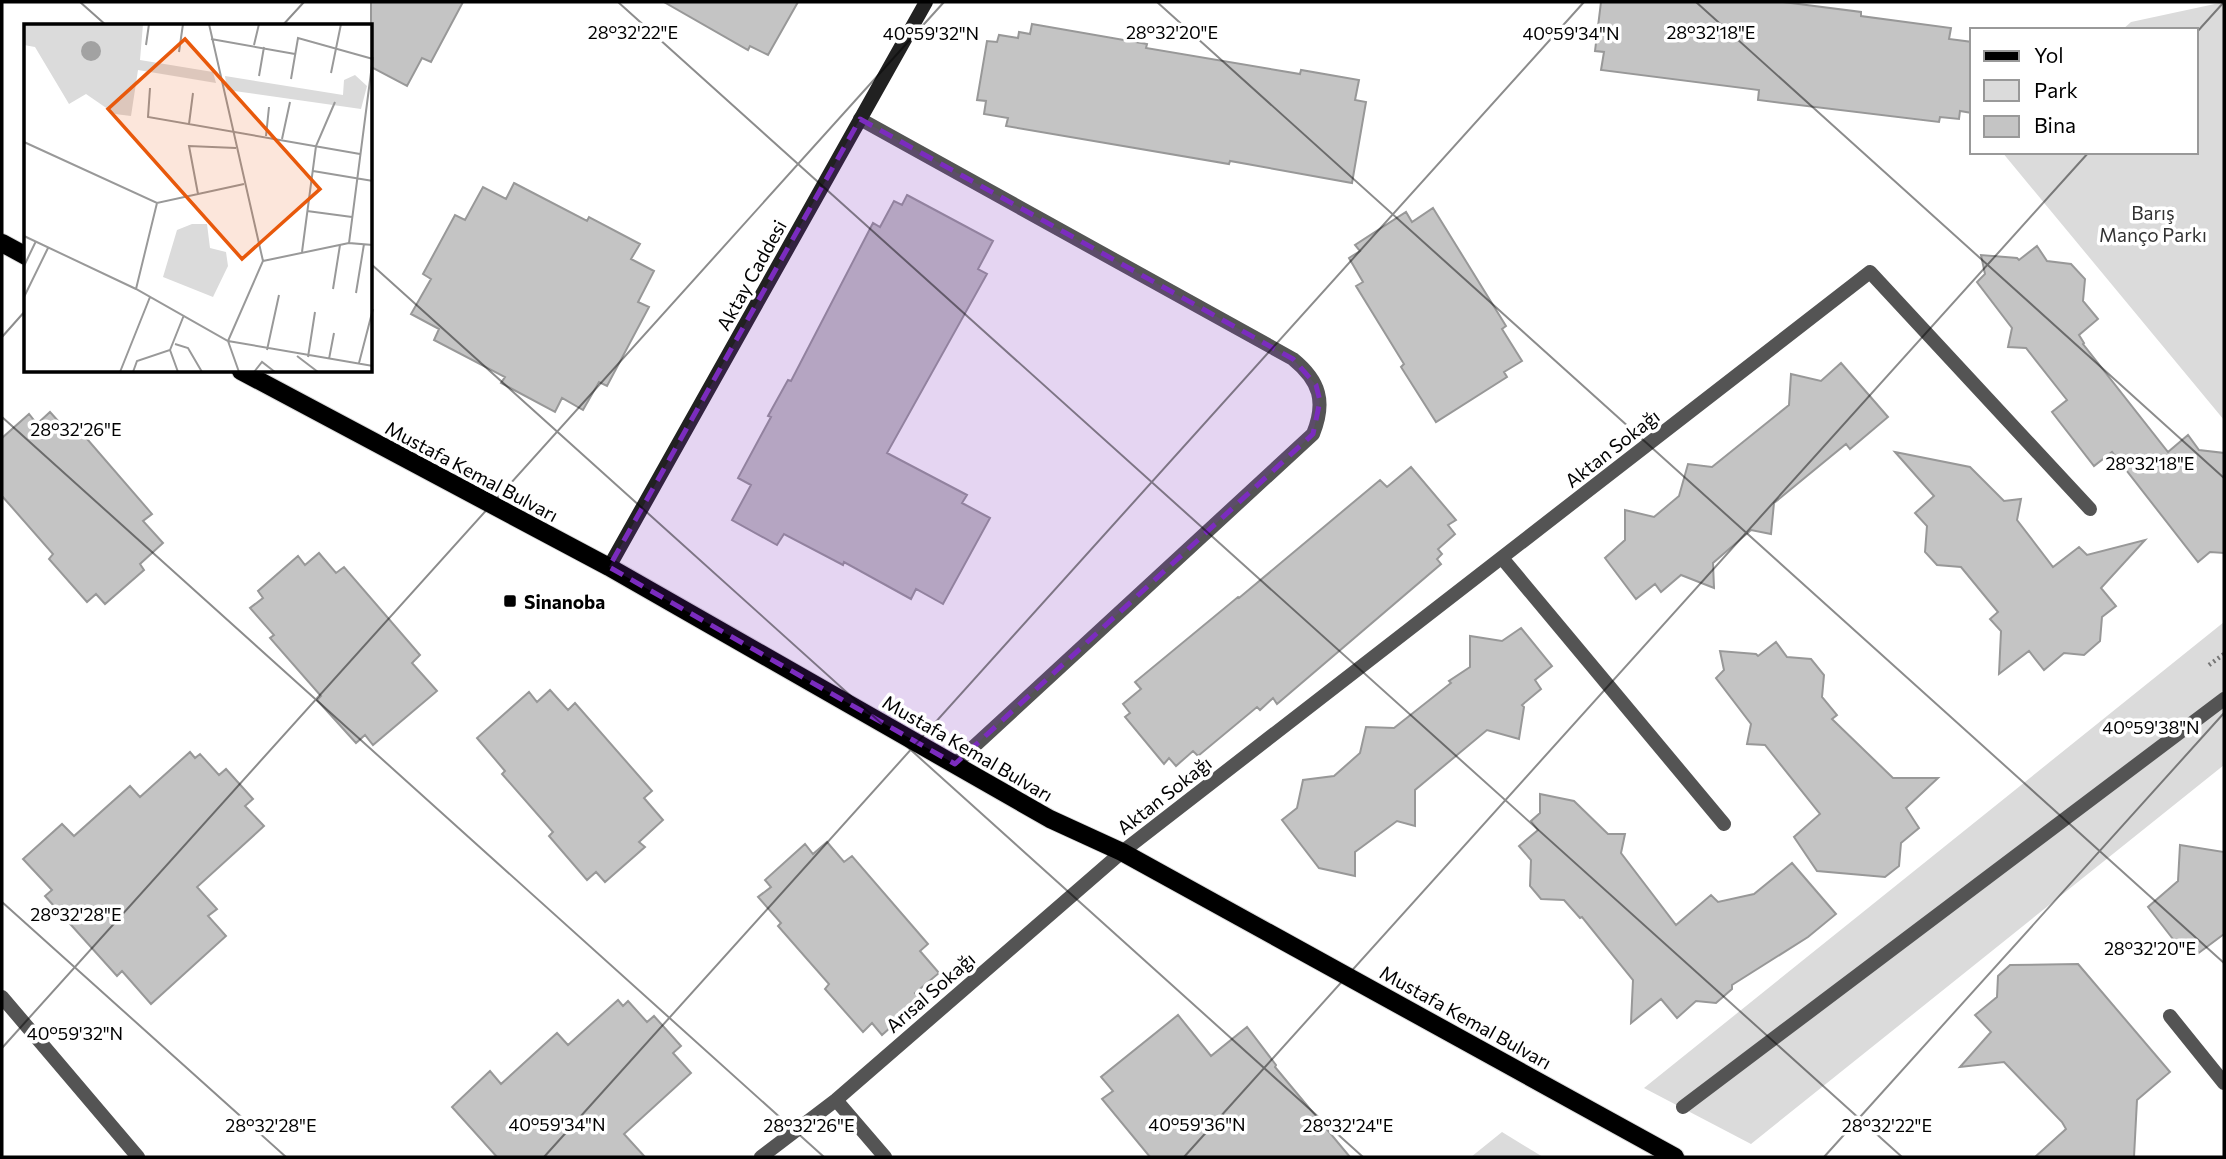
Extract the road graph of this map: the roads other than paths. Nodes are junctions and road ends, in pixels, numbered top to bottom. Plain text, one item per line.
1 (926, 2) edge
2 (860, 119) junction
3 (2, 243) edge
4 (24, 255) edge
5 (245, 373) edge
6 (2090, 509) dead end
7 (1502, 558) junction
8 (609, 567) junction
9 (2224, 699) edge
10 (955, 764) junction
11 (1724, 824) dead end
12 (1122, 852) junction
13 (2, 997) edge
14 (2169, 1016) dead end
15 (2224, 1083) edge
16 (836, 1100) junction
17 (1683, 1107) dead end
18 (138, 1157) edge
19 (761, 1157) edge
20 (885, 1157) edge
21 (1675, 1157) edge

1 - 2 main road, Aktay Caddesi
2 - 8 main road, Aktay Caddesi
2 - 10 street
3 - 4 main road
5 - 8 main road, Mustafa Kemal Bulvarı
6 - 7 street, Aktan Sokağı
7 - 11 street
7 - 12 street, Aktan Sokağı
8 - 10 main road, Mustafa Kemal Bulvarı
9 - 17 street
10 - 12 main road, Mustafa Kemal Bulvarı
12 - 16 street, Arısal Sokağı
12 - 21 main road, Mustafa Kemal Bulvarı
13 - 18 street
14 - 15 street
16 - 19 street, Arısal Sokağı
16 - 20 street

